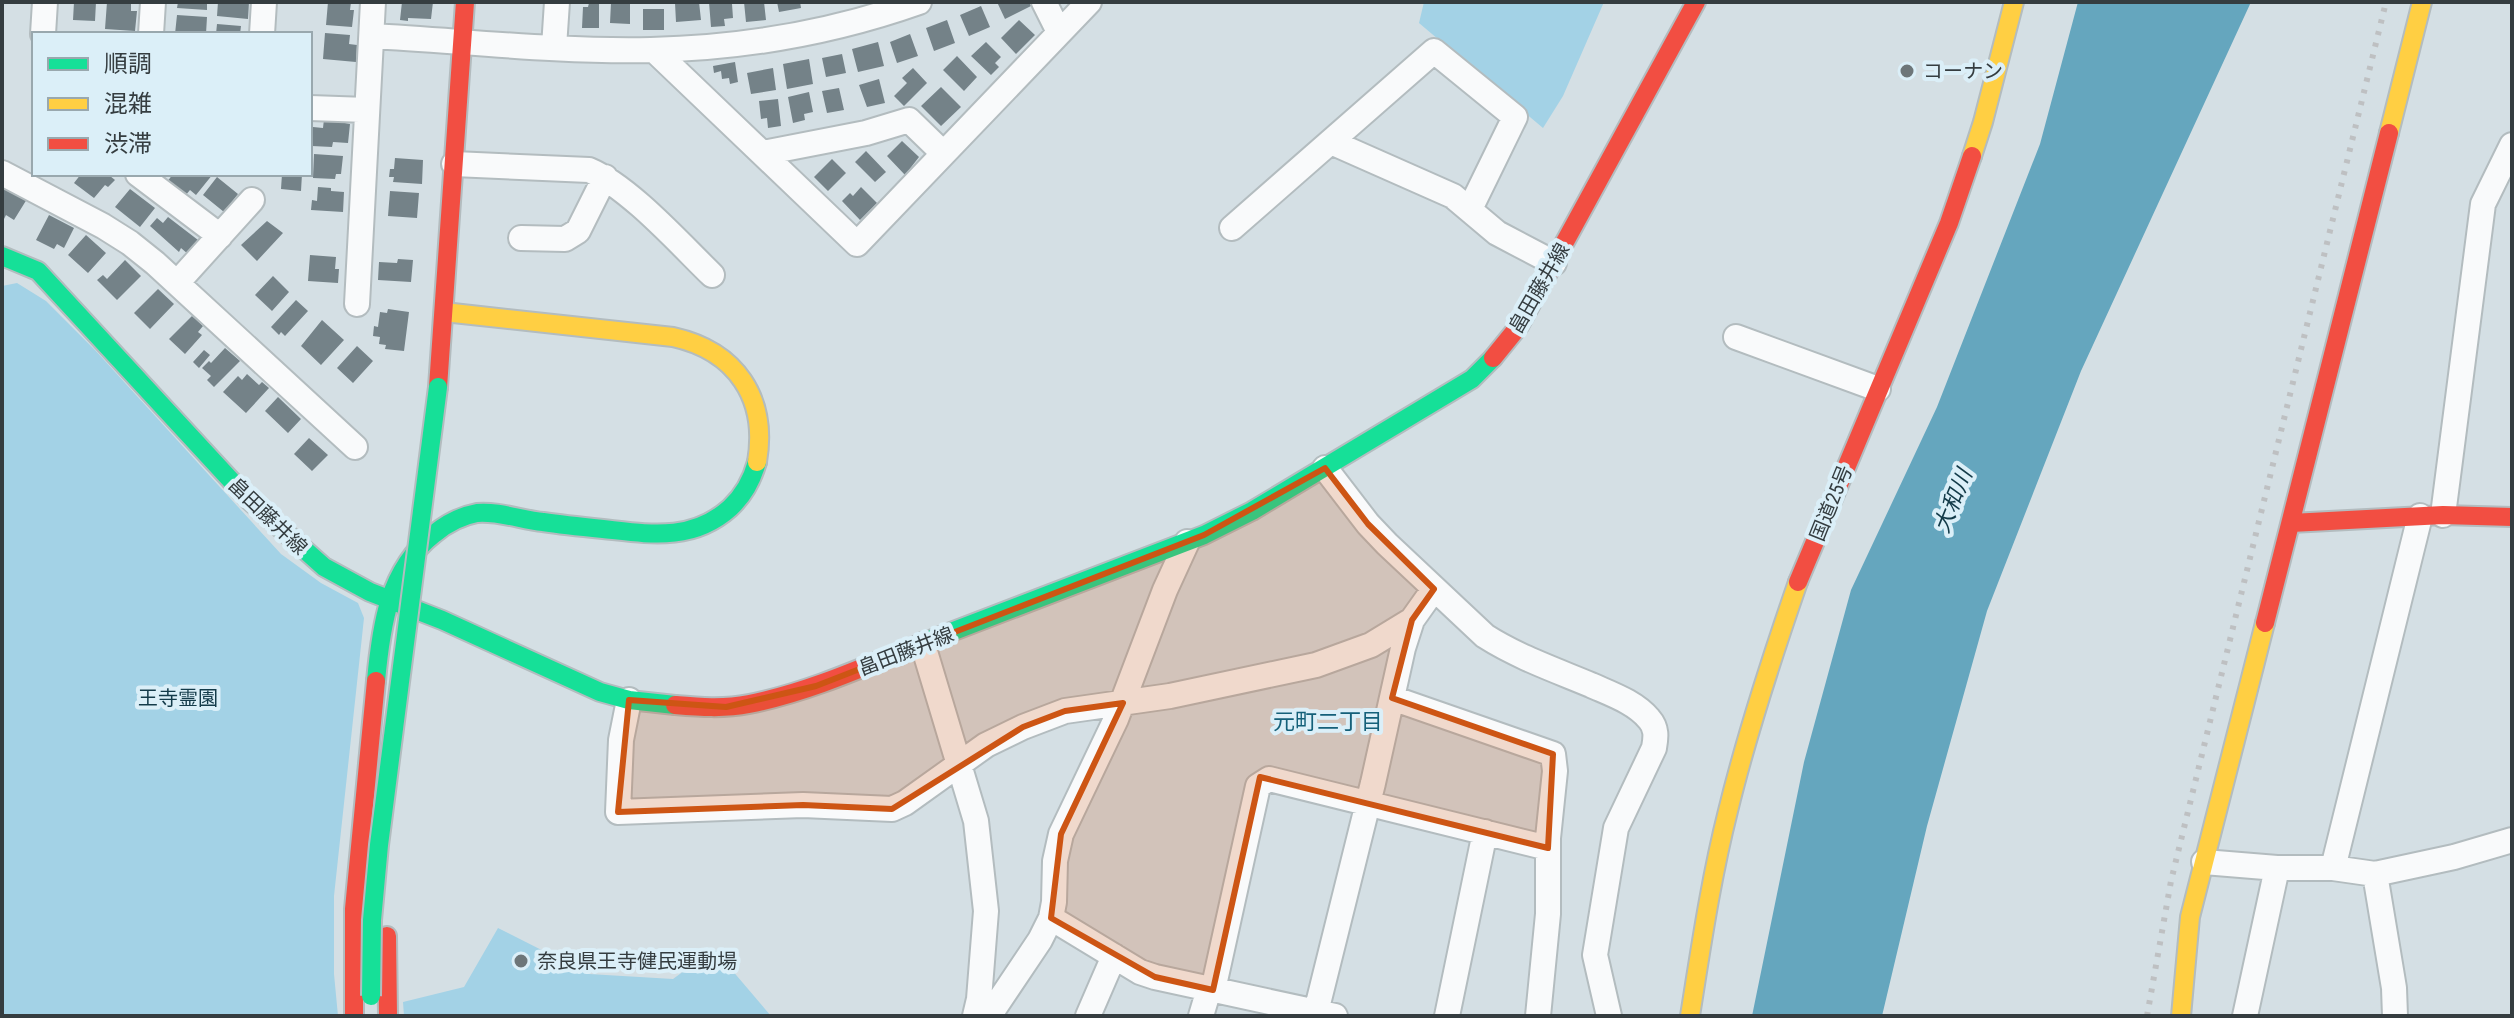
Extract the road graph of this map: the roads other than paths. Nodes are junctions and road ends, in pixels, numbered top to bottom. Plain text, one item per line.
1 (45, 2) edge
2 (153, 2) edge
3 (264, 2) edge
4 (373, 2) edge
5 (465, 2) edge
6 (557, 2) edge
7 (919, 2) edge
8 (1044, 2) edge
9 (1089, 2) edge
10 (1696, 2) edge
11 (2014, 2) edge
12 (2422, 2) edge
13 (43, 32) edge
14 (151, 32) edge
15 (262, 32) edge
16 (1059, 32) junction
17 (372, 36) junction
18 (463, 41) junction
19 (554, 47) junction
20 (654, 50) junction
21 (312, 108) edge
22 (367, 110) junction
23 (1331, 142) junction
24 (2512, 145) edge
25 (763, 153) junction
26 (943, 153) junction
27 (454, 164) junction
28 (2, 173) edge
29 (141, 176) edge
30 (605, 177) junction
31 (252, 200) dead end
32 (1470, 209) junction
33 (1232, 228) dead end
34 (220, 236) junction
35 (521, 238) dead end
36 (2, 256) edge
37 (1554, 263) junction
38 (712, 275) dead end
39 (177, 283) junction
40 (357, 304) dead end
41 (444, 312) junction
42 (1736, 337) dead end
43 (1878, 389) junction
44 (355, 447) dead end
45 (1325, 468) junction
46 (2431, 516) junction
47 (2512, 517) edge
48 (523, 519) junction
49 (2291, 523) junction
50 (477, 532) dead end
51 (1187, 542) junction
52 (431, 573) dead end
53 (1434, 589) junction
54 (387, 599) junction
55 (421, 611) junction
56 (1412, 620) junction
57 (923, 645) junction
58 (1392, 698) junction
59 (629, 700) junction
60 (1122, 703) junction
61 (960, 764) junction
62 (1368, 803) junction
63 (1485, 832) junction
64 (2512, 840) edge
65 (1548, 848) junction
66 (2204, 862) junction
67 (2277, 868) junction
68 (2333, 868) junction
69 (2375, 874) junction
70 (1051, 918) junction
71 (1114, 956) junction
72 (1211, 989) junction
73 (1322, 1015) edge
74 (354, 1016) edge
75 (372, 1016) edge
76 (388, 1016) edge
77 (975, 1016) edge
78 (989, 1016) edge
79 (1088, 1016) edge
80 (1201, 1016) edge
81 (1447, 1016) edge
82 (1538, 1016) edge
83 (1609, 1016) edge
84 (1690, 1016) edge
85 (2181, 1016) edge
86 (2245, 1016) edge
87 (2395, 1016) edge

1 - 13 street
2 - 14 street
3 - 15 street
4 - 17 street
5 - 18 main road
6 - 19 street
7 - 20 street
8 - 16 street
9 - 16 street
10 - 37 main road, 畠田藤井線
11 - 43 main road, 国道25号
12 - 49 main road
16 - 26 street
17 - 18 street
17 - 22 street
18 - 19 street
18 - 27 main road
19 - 20 street
20 - 25 street
21 - 22 street
22 - 40 street
23 - 32 street
23 - 32 street
23 - 33 street
24 - 46 street
25 - 26 street
25 - 26 street
27 - 30 street
27 - 41 main road
28 - 39 street
29 - 34 street
30 - 35 street
30 - 38 street
31 - 34 street
32 - 37 street
34 - 39 street
36 - 54 main road, 畠田藤井線
37 - 45 main road, 畠田藤井線
39 - 44 street
41 - 48 main road
41 - 75 main road, bridge
42 - 43 street
43 - 84 main road, 国道25号
45 - 51 main road, 畠田藤井線
45 - 53 street
46 - 47 main road
46 - 49 main road
46 - 68 street
48 - 50 main road
48 - 54 main road
49 - 66 main road
51 - 57 main road, 畠田藤井線
51 - 60 street
52 - 55 main road
53 - 56 street
53 - 83 street
54 - 55 main road, 畠田藤井線
54 - 74 main road
55 - 59 main road, 畠田藤井線
55 - 76 main road
56 - 58 street
56 - 60 street
57 - 59 main road, 畠田藤井線
57 - 61 street
58 - 62 street
58 - 65 street
59 - 61 street
60 - 61 street
60 - 70 street
61 - 77 street
62 - 63 street
62 - 72 street
62 - 73 street
63 - 65 street
63 - 81 street
64 - 69 street
65 - 82 street
66 - 67 street
66 - 85 main road
67 - 68 street
67 - 86 street
68 - 69 street
69 - 87 street
70 - 71 street
70 - 78 street
71 - 72 street
71 - 79 street
72 - 73 street
72 - 80 street

